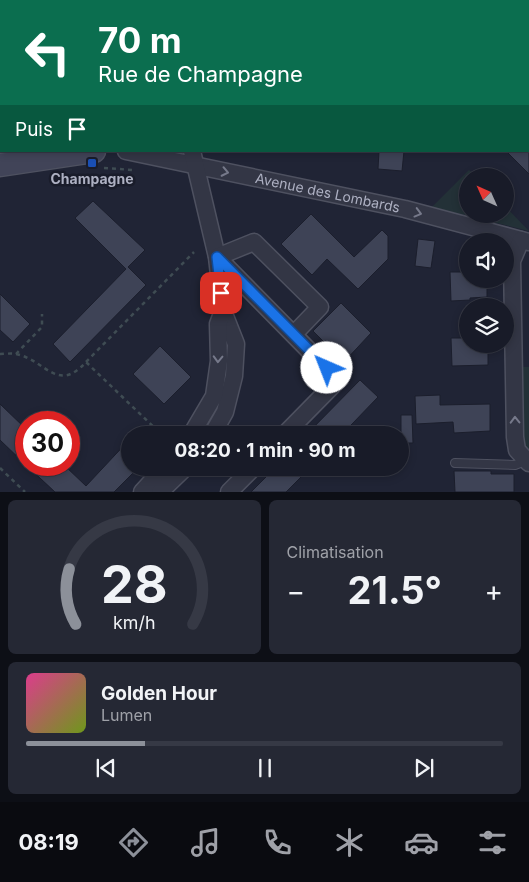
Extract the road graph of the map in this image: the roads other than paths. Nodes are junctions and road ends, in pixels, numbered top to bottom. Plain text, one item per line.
1 (88, 152) edge
2 (136, 152) edge
3 (194, 158) edge
4 (0, 166) edge
5 (525, 241) edge
6 (217, 257) junction
7 (223, 311) junction
8 (294, 334) junction
9 (196, 426) edge
10 (217, 426) edge
11 (293, 426) edge
12 (527, 462) edge
13 (455, 463) dead end
14 (157, 476) edge
15 (177, 476) edge
16 (245, 476) edge
17 (142, 492) edge
18 (160, 492) edge
19 (229, 492) edge

1 - 4 street
2 - 3 street, Avenue des Lombards
3 -> 5 street, Avenue des Lombards
3 - 6 street
12 -> 5 street
6 - 7 street
6 - 8 street
6 - 8 street
7 -> 9 street
7 - 10 street
8 - 11 street
12 - 13 lane
14 - 17 street
15 - 18 street
16 - 19 street

